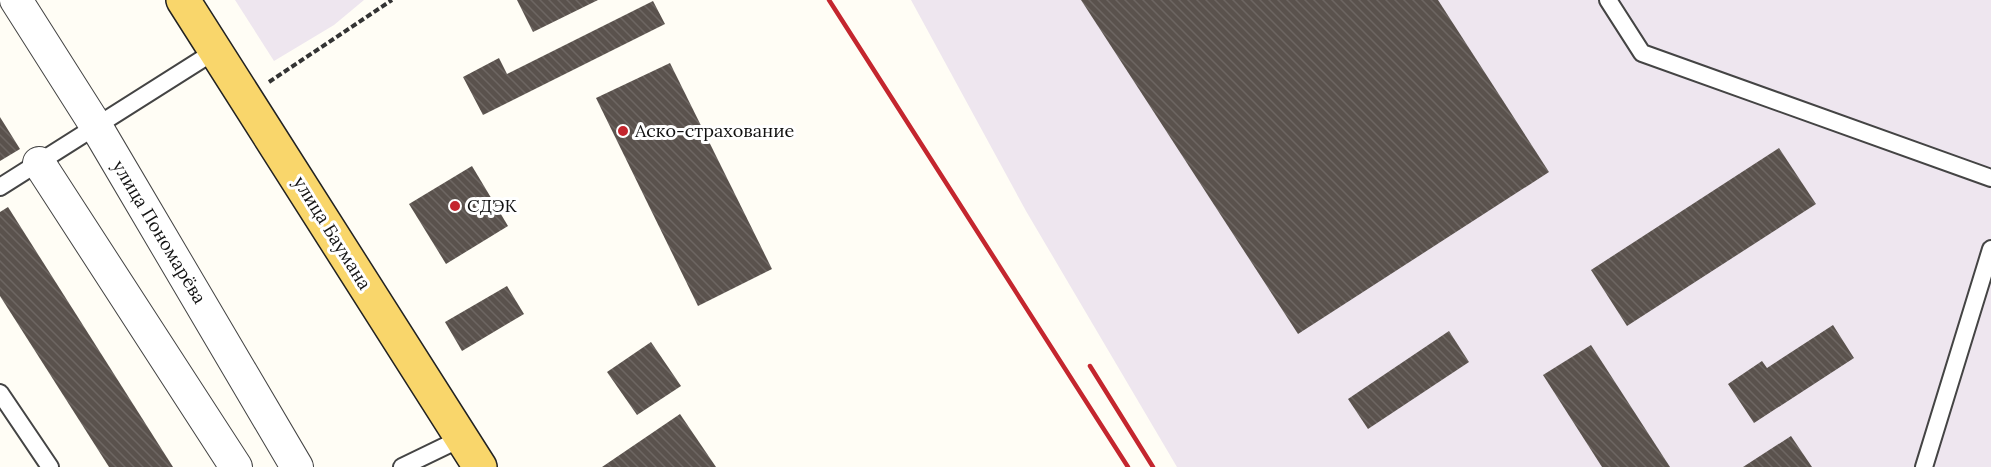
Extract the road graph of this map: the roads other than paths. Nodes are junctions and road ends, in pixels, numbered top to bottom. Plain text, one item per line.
1 (16, 0) edge
2 (183, 0) edge
3 (1608, 0) edge
4 (215, 51) junction
5 (96, 126) junction
6 (39, 162) junction
7 (1991, 178) edge
8 (0, 187) edge
9 (1991, 249) edge
10 (0, 393) edge
11 (462, 438) junction
12 (50, 467) edge
13 (236, 467) edge
14 (297, 467) edge
15 (402, 467) edge
16 (480, 467) edge
17 (1924, 467) edge

1 - 5 street, улица Пономарёва
2 - 4 main road, улица Баумана
3 - 7 lane
4 - 5 lane
4 - 11 main road, улица Баумана
5 - 6 lane
5 - 14 street, улица Пономарёва
6 - 8 lane
6 - 13 street
9 - 17 lane
10 - 12 lane
11 - 15 lane
11 - 16 main road, улица Баумана

